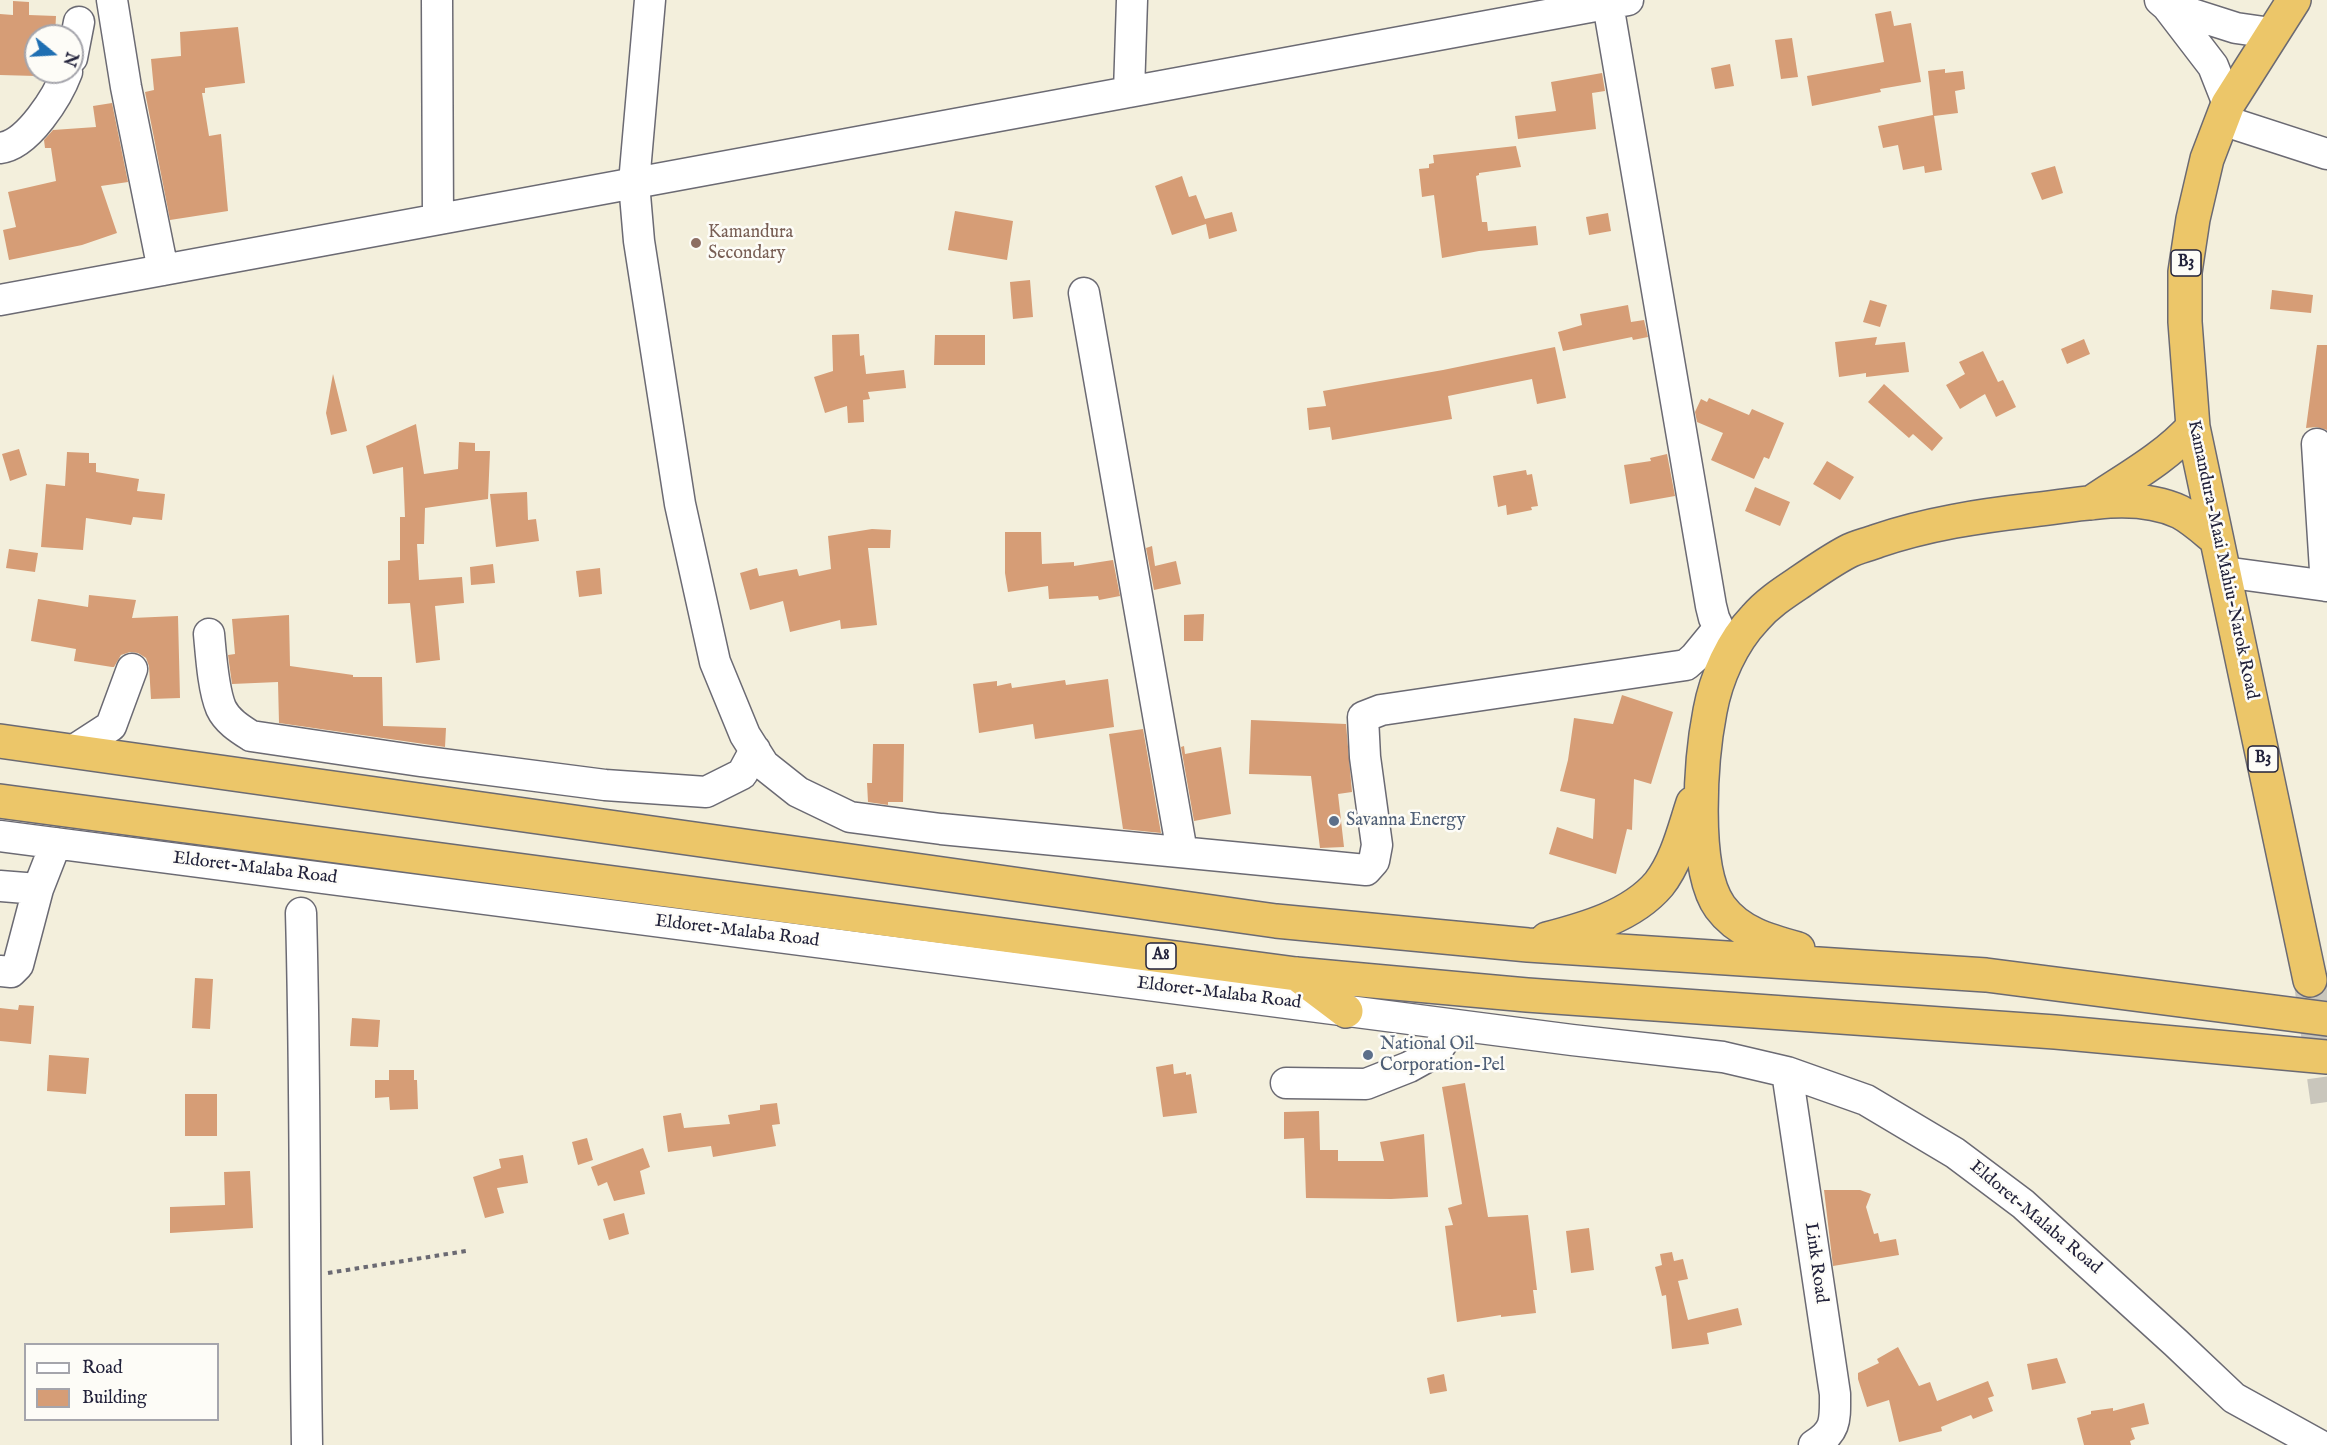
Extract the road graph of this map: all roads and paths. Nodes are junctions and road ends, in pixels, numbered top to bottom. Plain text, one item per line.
1 (112, 0) edge
2 (437, 0) edge
3 (650, 0) edge
4 (1132, 0) edge
5 (2294, 0) edge
6 (1618, 2) edge
7 (2178, 5) edge
8 (2271, 33) junction
9 (63, 84) edge
10 (1129, 92) junction
11 (2225, 112) junction
12 (0, 148) edge
13 (2327, 154) edge
14 (634, 183) junction
15 (438, 219) junction
16 (163, 270) junction
17 (1084, 292) dead end
18 (0, 300) edge
19 (2193, 428) junction
20 (2317, 444) dead end
21 (2090, 504) junction
22 (2217, 539) junction
23 (2224, 572) junction
24 (2326, 586) edge
25 (209, 634) dead end
26 (1724, 640) junction
27 (132, 669) dead end
28 (0, 741) edge
29 (74, 750) junction
30 (755, 750) junction
31 (1703, 773) junction
32 (0, 801) edge
33 (0, 836) edge
34 (56, 843) junction
35 (1182, 852) junction
36 (0, 886) edge
37 (38, 889) junction
38 (301, 913) dead end
39 (1528, 945) junction
40 (1875, 969) junction
41 (0, 971) edge
42 (1296, 974) junction
43 (2310, 980) tunnel mouth
44 (1346, 1011) junction
45 (2327, 1019) edge
46 (1454, 1025) junction
47 (2327, 1057) edge
48 (1787, 1072) junction
49 (1286, 1083) dead end
50 (466, 1251) dead end
51 (304, 1277) junction
52 (307, 1445) edge
53 (1814, 1445) edge
54 (2319, 1445) edge

1 - 16 street
2 - 15 street
3 - 14 street
4 - 10 street
5 - 8 highway, Kamandura-Maai Mahiu-Narok Road
6 - 10 street
6 - 26 street
7 - 8 street
7 - 11 street
8 - 11 highway, Kamandura-Maai Mahiu-Narok Road
9 - 12 street
10 - 14 street
11 - 13 street
11 - 19 highway, Kamandura-Maai Mahiu-Narok Road / B3
14 - 15 street
14 - 30 street
15 - 16 street
16 - 18 street
17 - 35 street
19 - 21 highway
19 - 22 highway, Kamandura-Maai Mahiu-Narok Road / B3
20 - 24 street
21 - 22 highway
21 - 26 highway
22 - 23 highway, Kamandura-Maai Mahiu-Narok Road / B3
23 - 24 street
23 - 43 highway, Kamandura-Maai Mahiu-Narok Road / B3
25 - 30 street
26 - 31 highway
26 - 35 street
27 - 29 street
28 - 29 highway
29 - 39 highway
30 - 35 street
31 - 39 highway
31 - 40 highway
32 - 42 highway, Eldoret-Malaba Road / A8
33 - 34 street, Eldoret-Malaba Road
34 - 37 street
34 - 44 street, Eldoret-Malaba Road
36 - 37 street
37 - 41 street
38 - 51 street
39 - 40 highway
40 - 45 highway
42 - 44 highway
42 - 47 highway, Eldoret-Malaba Road / A8
44 - 46 street, Eldoret-Malaba Road
46 - 48 street, Eldoret-Malaba Road
46 - 49 street
48 - 53 street, Link Road
48 - 54 street, Eldoret-Malaba Road
50 - 51 path
51 - 52 street

